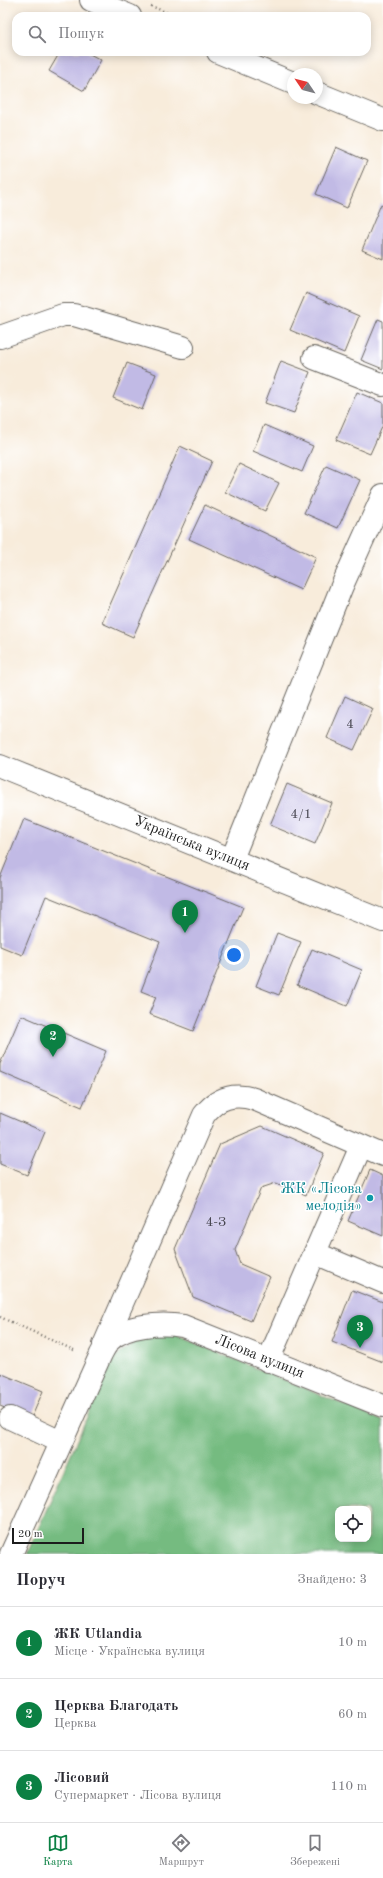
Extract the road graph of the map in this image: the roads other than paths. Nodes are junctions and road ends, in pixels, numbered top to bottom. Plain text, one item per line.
1 (91, 0) edge
2 (120, 12) edge
3 (228, 56) edge
4 (287, 81) edge
5 (323, 95) edge
6 (383, 120) edge
7 (0, 337) edge
8 (183, 347) dead end
9 (314, 358) dead end
10 (383, 385) edge
11 (383, 495) edge
12 (0, 766) edge
13 (232, 859) junction
14 (383, 921) edge
15 (361, 1146) junction
16 (383, 1155) edge
17 (315, 1253) junction
18 (383, 1282) edge
19 (90, 1354) junction
20 (268, 1361) junction
21 (383, 1406) edge
22 (10, 1418) dead end
23 (61, 1442) junction
24 (11, 1554) edge

1 - 2 street
3 - 4 street
5 - 6 street
7 - 8 street
9 - 10 street
11 - 13 street
12 - 13 street, Українська вулиця
13 - 14 street, Українська вулиця
15 - 16 street
15 - 17 street
15 - 19 street
17 - 18 street
17 - 20 street
19 - 20 street, Лісова вулиця
19 - 23 street
20 - 21 street, Лісова вулиця
22 - 23 street
23 - 24 street

